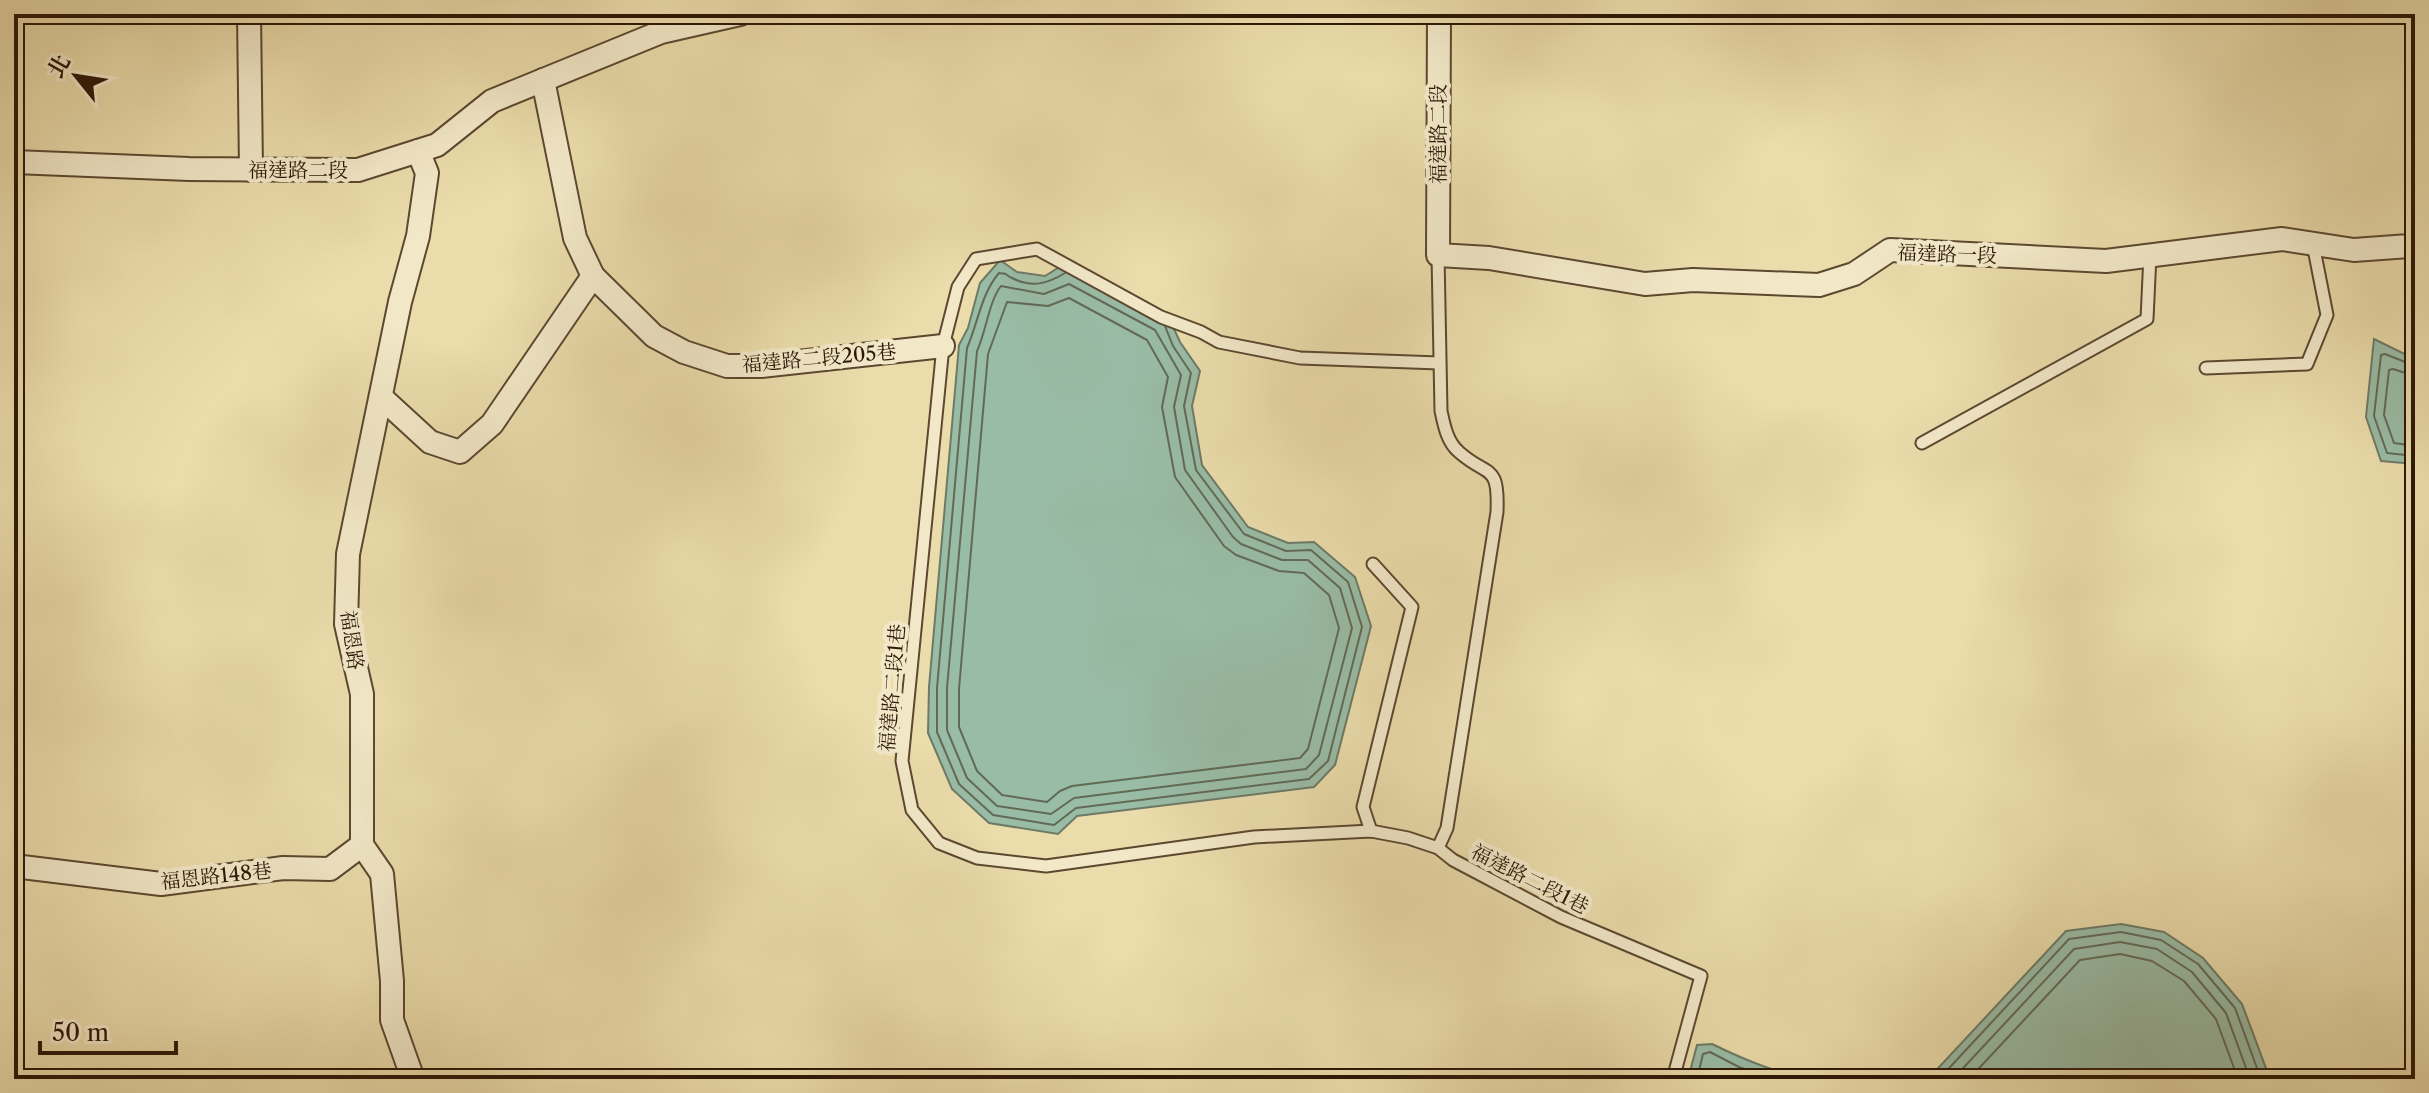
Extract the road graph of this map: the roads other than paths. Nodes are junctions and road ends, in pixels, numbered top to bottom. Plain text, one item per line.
1 (249, 14) edge
2 (740, 14) edge
3 (1439, 14) edge
4 (543, 80) junction
5 (418, 151) junction
6 (14, 162) edge
7 (251, 170) junction
8 (2415, 241) edge
9 (2313, 244) junction
10 (1438, 255) junction
11 (2150, 255) junction
12 (593, 276) junction
13 (943, 346) junction
14 (1439, 363) junction
15 (2206, 368) dead end
16 (381, 397) junction
17 (1922, 443) dead end
18 (1373, 564) dead end
19 (1371, 831) junction
20 (362, 845) junction
21 (1438, 848) junction
22 (14, 866) edge
23 (413, 1079) edge
24 (1673, 1079) edge

1 - 7 street
2 - 4 street, 福達路二段
3 - 10 street, 福達路二段
4 - 5 street, 福達路二段
4 - 12 street, 福達路二段205巷
5 - 7 street, 福達路二段
5 - 16 street, 福恩路
6 - 7 street, 福達路二段
8 - 9 street, 福達路一段
9 - 11 street, 福達路一段
9 - 15 lane
10 - 11 street, 福達路一段
10 - 14 lane
11 - 17 lane
12 - 13 street, 福達路二段205巷
12 - 16 street
13 - 14 lane, 福達路二段1巷
13 - 19 lane, 福達路二段1巷
14 - 21 lane
16 - 20 street, 福恩路
18 - 19 lane
19 - 21 lane, 福達路二段1巷
20 - 22 street, 福恩路148巷
20 - 23 street
21 - 24 lane, 福達路二段1巷

